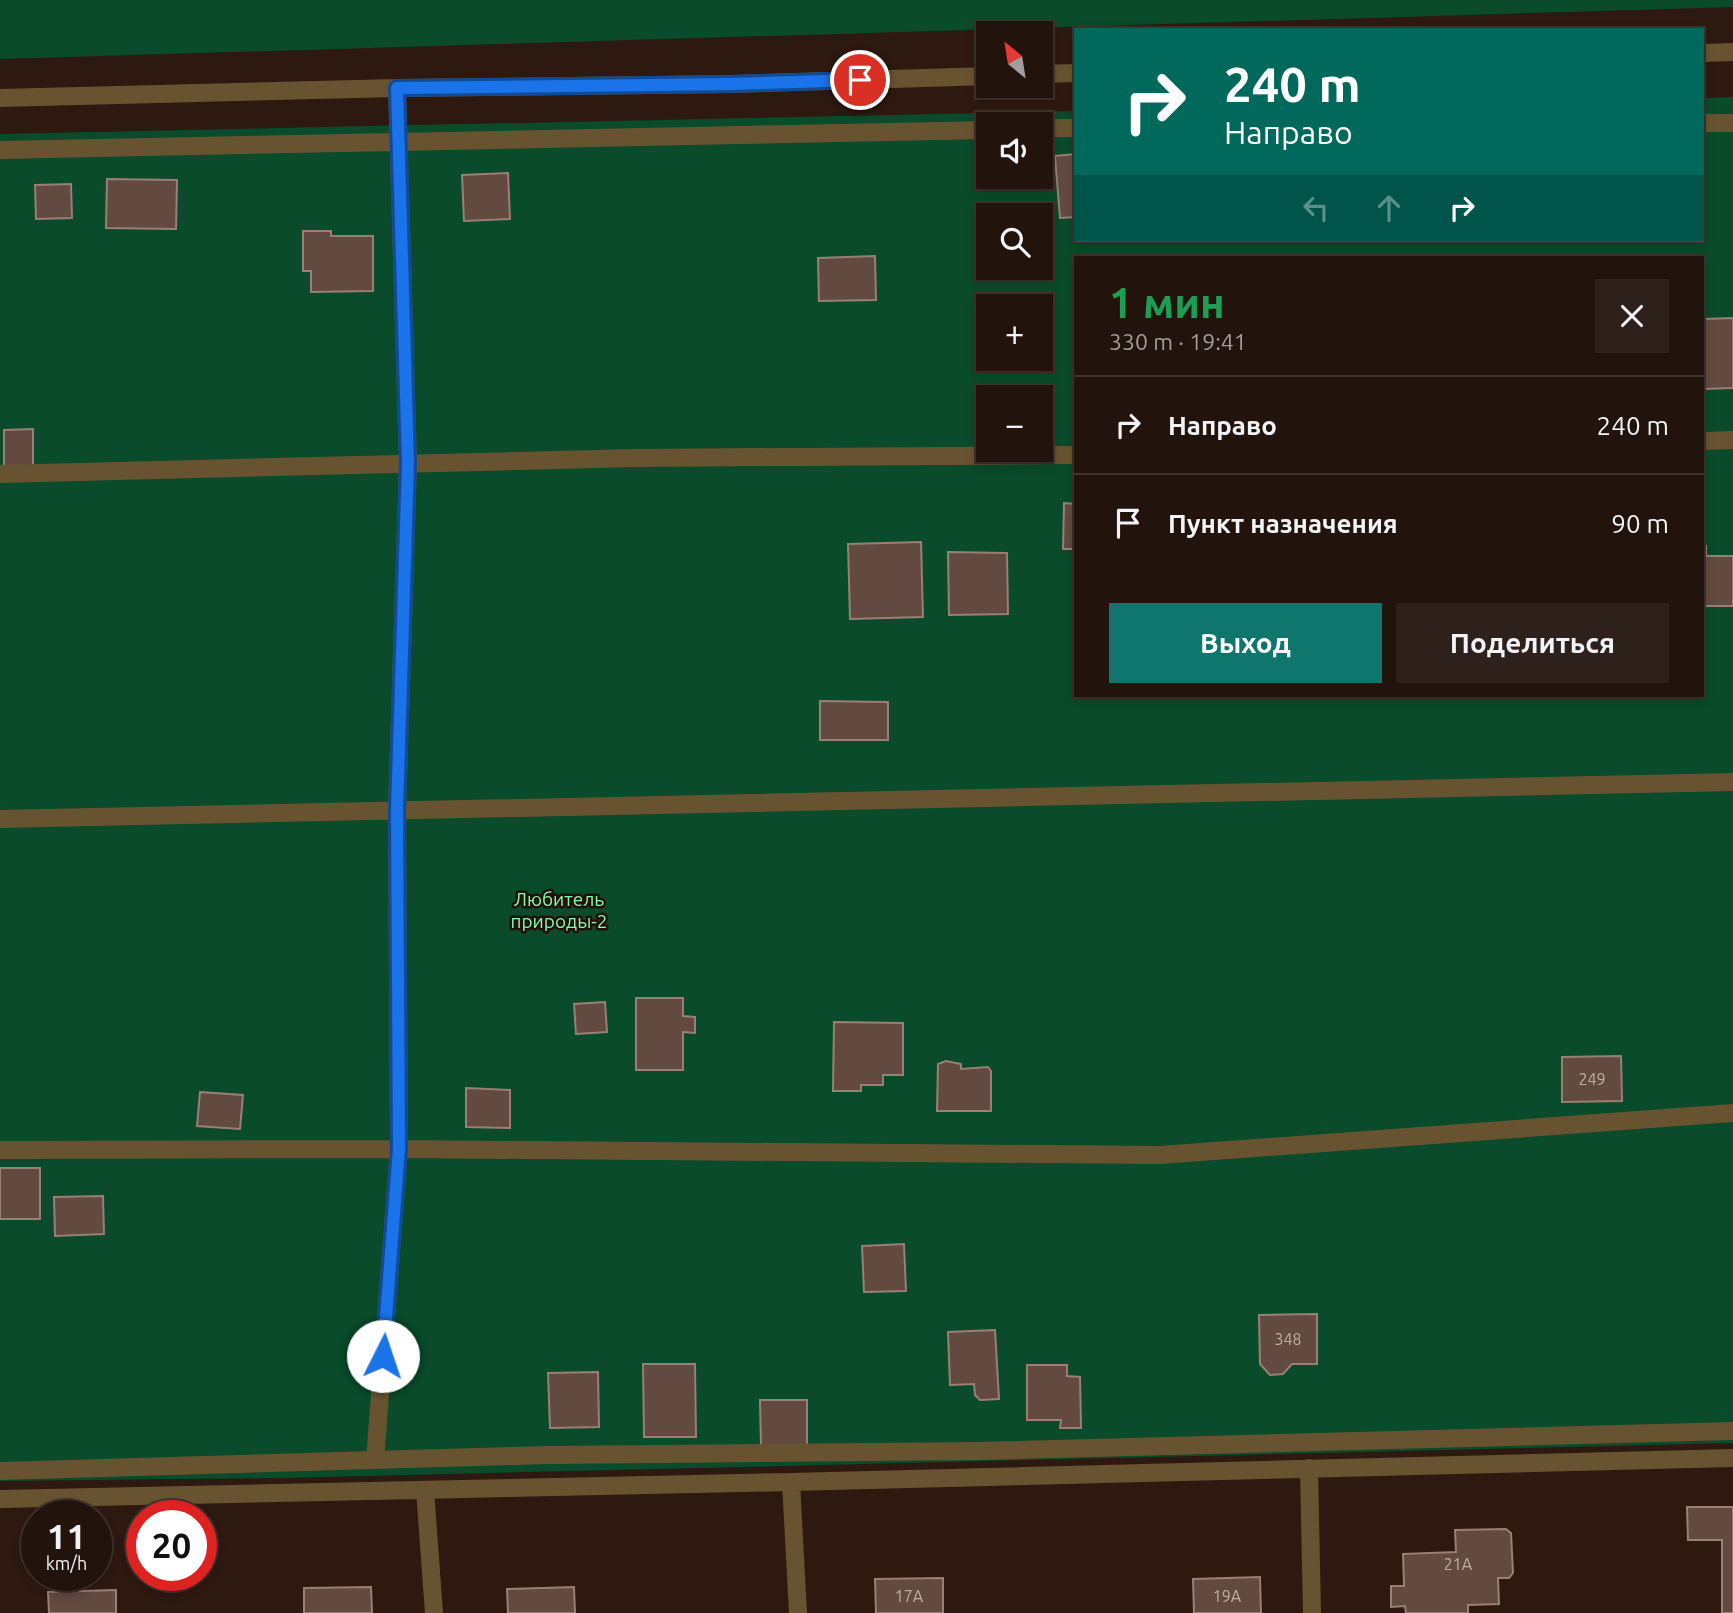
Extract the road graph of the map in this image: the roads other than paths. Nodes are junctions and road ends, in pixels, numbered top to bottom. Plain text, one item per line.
1 (1733, 52) edge
2 (1704, 53) edge
3 (1074, 73) edge
4 (1054, 74) edge
5 (976, 76) edge
6 (397, 88) junction
7 (0, 98) edge
8 (1704, 123) edge
9 (1733, 123) edge
10 (1053, 128) edge
11 (1074, 128) edge
12 (976, 130) edge
13 (399, 142) junction
14 (0, 150) edge
15 (1733, 440) edge
16 (1704, 441) edge
17 (1074, 455) edge
18 (408, 463) junction
19 (0, 474) edge
20 (1733, 782) edge
21 (397, 811) junction
22 (0, 819) edge
23 (1733, 1113) edge
24 (399, 1149) junction
25 (0, 1150) edge
26 (1733, 1431) edge
27 (1733, 1458) edge
28 (375, 1460) junction
29 (1309, 1468) junction
30 (0, 1471) edge
31 (791, 1482) junction
32 (425, 1490) junction
33 (0, 1499) edge
34 (434, 1613) edge
35 (798, 1613) edge
36 (1312, 1613) edge

1 - 2 street
3 - 4 street
5 - 6 street
6 - 7 street
6 - 13 street
8 - 9 street
10 - 11 street
12 - 13 street
13 - 14 street
13 - 18 street
15 - 16 street
17 - 18 street
18 - 19 street
18 - 21 street
20 - 21 street
21 - 22 street
21 - 24 street
23 - 24 street
24 - 25 street
24 - 28 street
26 - 28 street
27 - 29 street
28 - 30 street
29 - 31 street
29 - 36 street
31 - 32 street
31 - 35 street
32 - 33 street
32 - 34 street

